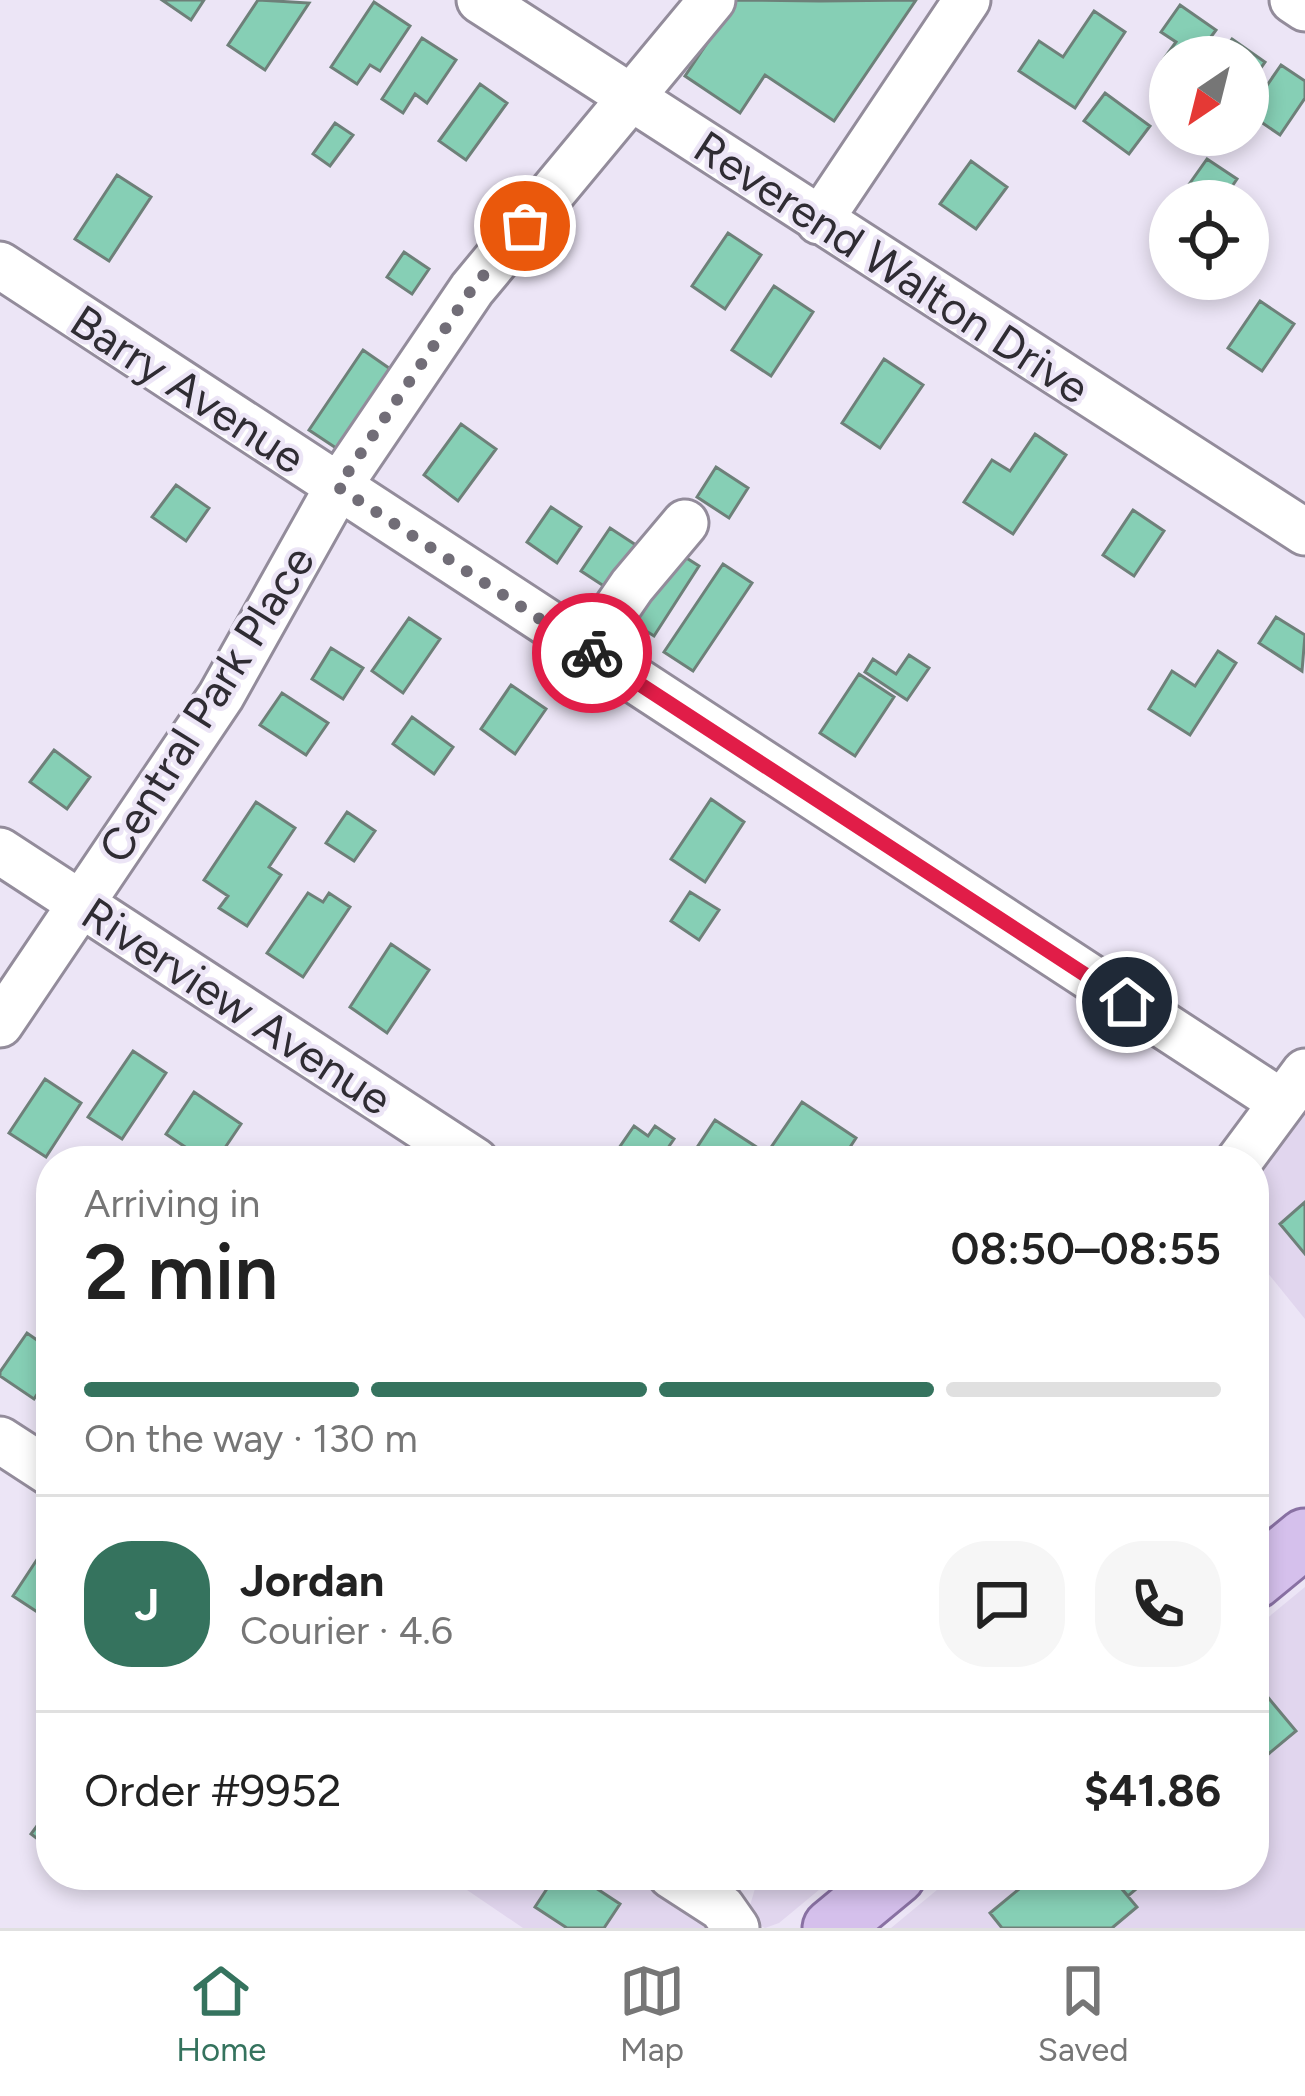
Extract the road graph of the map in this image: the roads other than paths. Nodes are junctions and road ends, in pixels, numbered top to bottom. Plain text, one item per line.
1 (480, 0) edge
2 (712, 0) edge
3 (967, 0) edge
4 (1293, 0) edge
5 (1305, 8) edge
6 (632, 100) junction
7 (819, 221) junction
8 (0, 265) edge
9 (338, 487) junction
10 (685, 523) dead end
11 (1305, 532) edge
12 (588, 650) junction
13 (0, 851) edge
14 (81, 904) junction
15 (0, 1024) edge
16 (1293, 1087) edge
17 (452, 1146) edge
18 (1250, 1146) edge
19 (0, 1440) edge
20 (36, 1463) edge
21 (1305, 1538) edge
22 (1269, 1568) edge
23 (700, 1890) edge
24 (878, 1890) edge
25 (728, 1904) edge
26 (832, 1928) edge

1 - 6 street, Reverend Walton Drive
2 - 6 street, Central Park Place
3 - 7 street
4 - 5 street
6 - 7 street, Reverend Walton Drive
6 - 9 street, Central Park Place
7 - 11 street, Reverend Walton Drive
8 - 9 street, Barry Avenue
9 - 12 street, Barry Avenue
9 - 14 street, Central Park Place
10 - 12 street
12 - 16 street, Barry Avenue
13 - 14 street, Riverview Avenue
14 - 15 street, Central Park Place
14 - 17 street, Riverview Avenue
16 - 18 street
19 - 20 street
21 - 22 main road
23 - 25 street
24 - 26 main road

